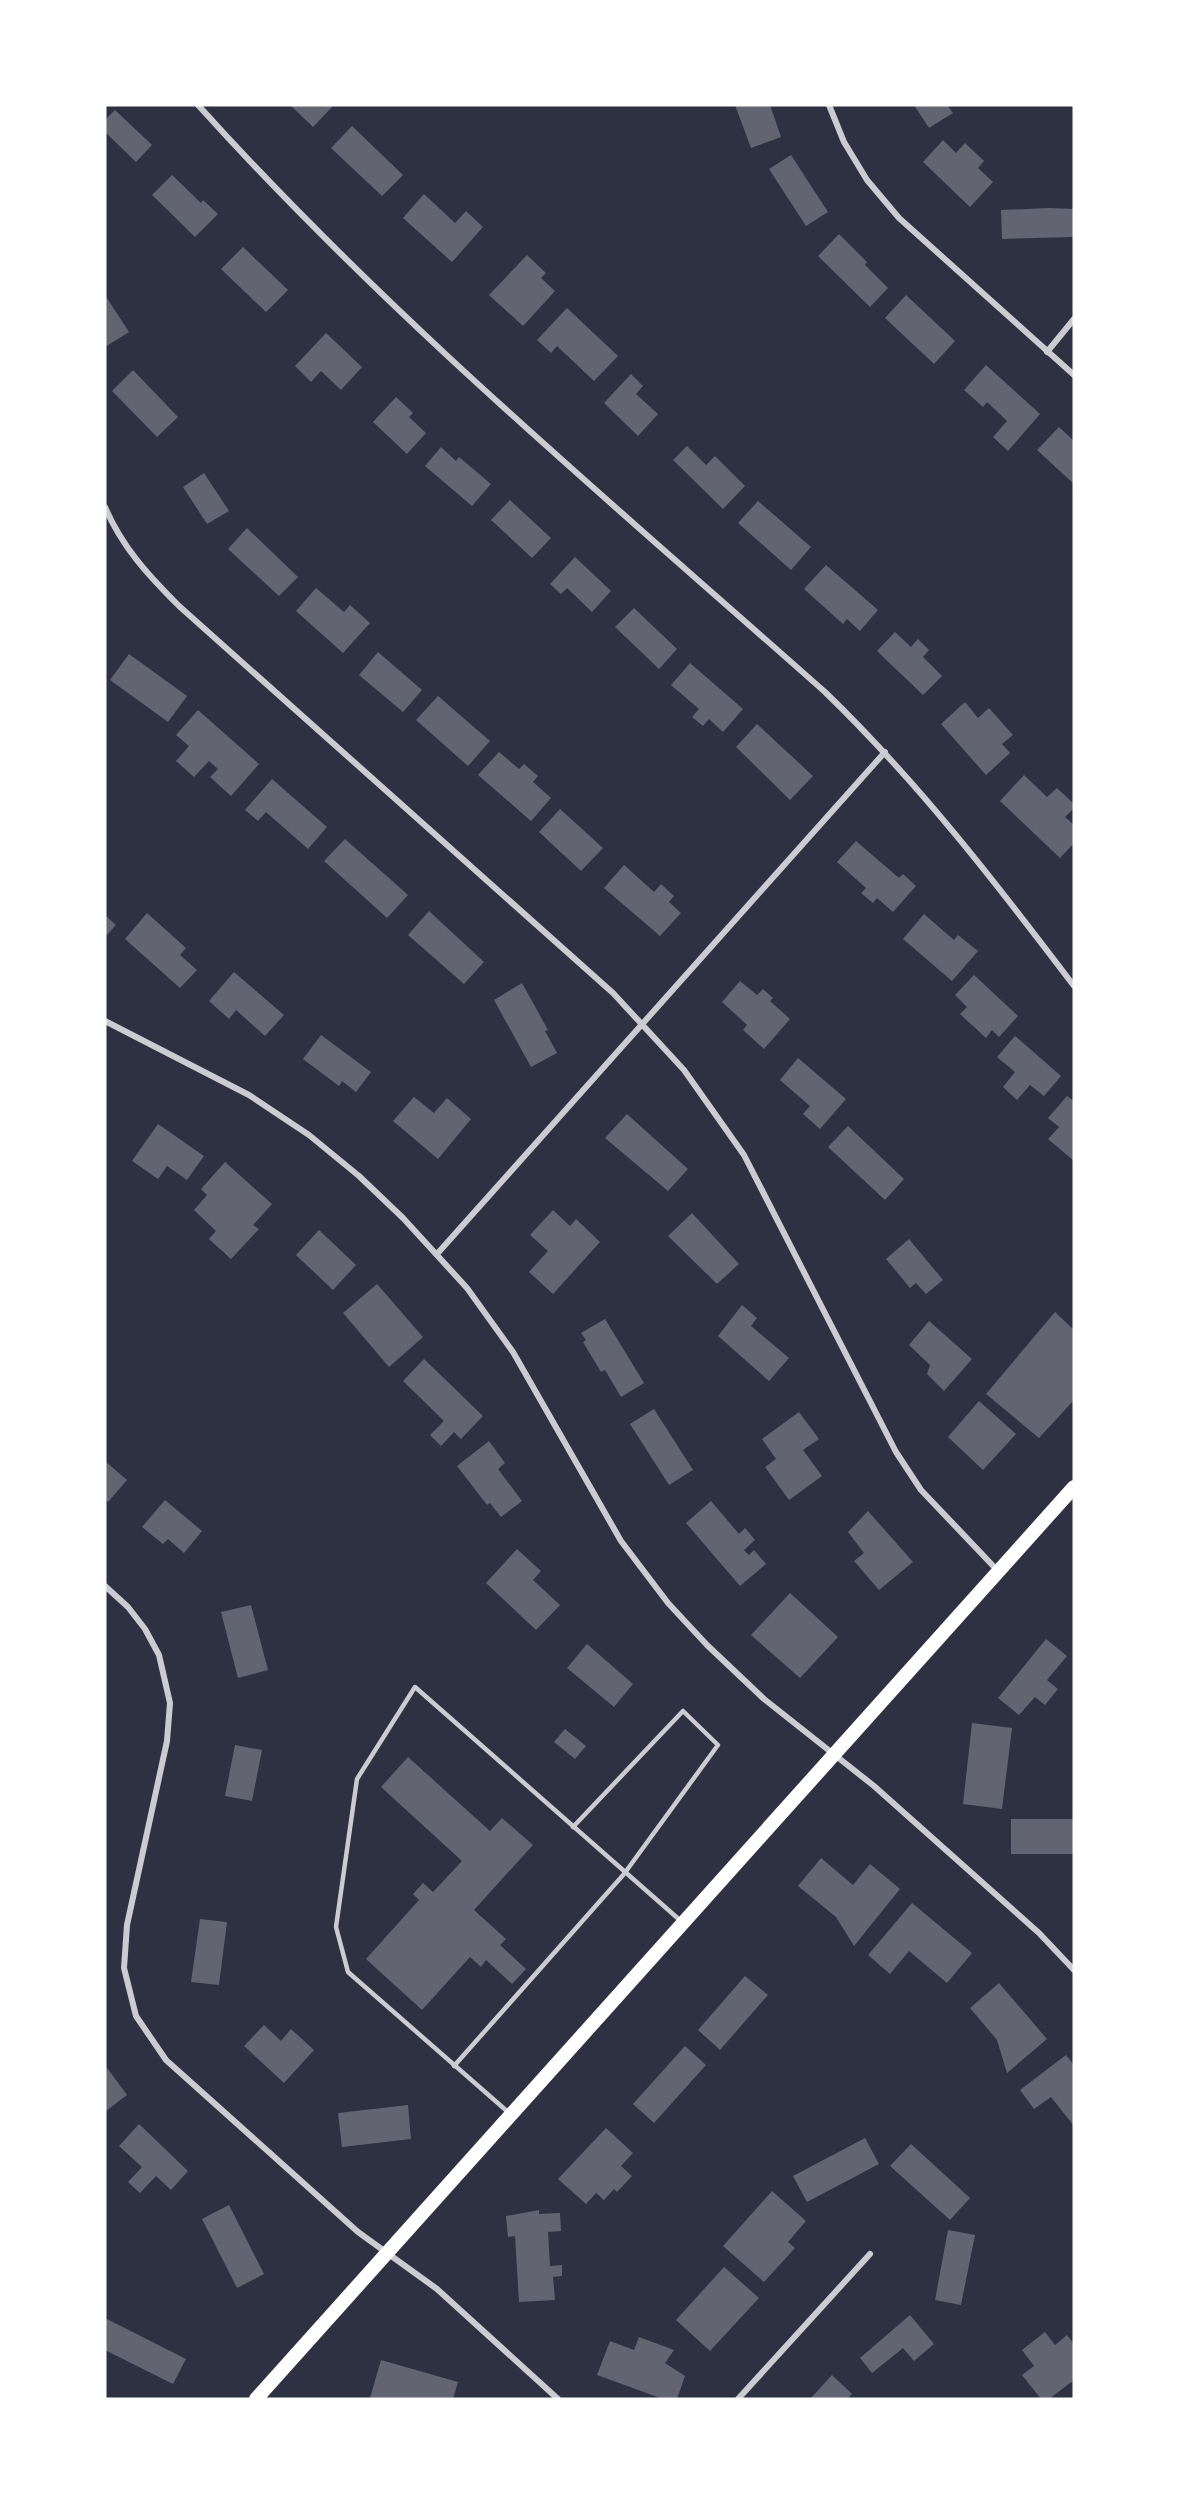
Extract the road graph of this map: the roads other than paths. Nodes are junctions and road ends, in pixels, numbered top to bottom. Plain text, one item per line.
1 (198, 105) edge
2 (829, 105) edge
3 (1074, 319) edge
4 (1047, 352) junction
5 (1074, 375) edge
6 (105, 507) edge
7 (885, 752) junction
8 (1074, 986) edge
9 (105, 1021) edge
10 (643, 1023) junction
11 (437, 1254) junction
12 (1074, 1487) edge
13 (998, 1572) junction
14 (105, 1587) edge
15 (836, 1755) junction
16 (573, 1827) junction
17 (624, 1874) junction
18 (684, 1924) junction
19 (1073, 1967) edge
20 (454, 2066) junction
21 (511, 2115) junction
22 (387, 2254) junction
23 (870, 2254) dead end
24 (256, 2399) edge
25 (558, 2399) edge
26 (738, 2399) edge

1 - 7 street
2 - 4 street
3 - 4 street
4 - 5 street
6 - 10 street
7 - 8 street
7 - 10 street
9 - 11 street
10 - 11 street
10 - 13 street
11 - 15 street
12 - 13 main road
13 - 15 main road
14 - 22 street
15 - 18 main road
15 - 19 street
16 - 17 lane
16 - 17 lane
16 - 20 lane
17 - 18 lane
17 - 20 lane
18 - 21 main road
20 - 21 lane
21 - 22 main road
22 - 24 main road
22 - 25 street
23 - 26 street

